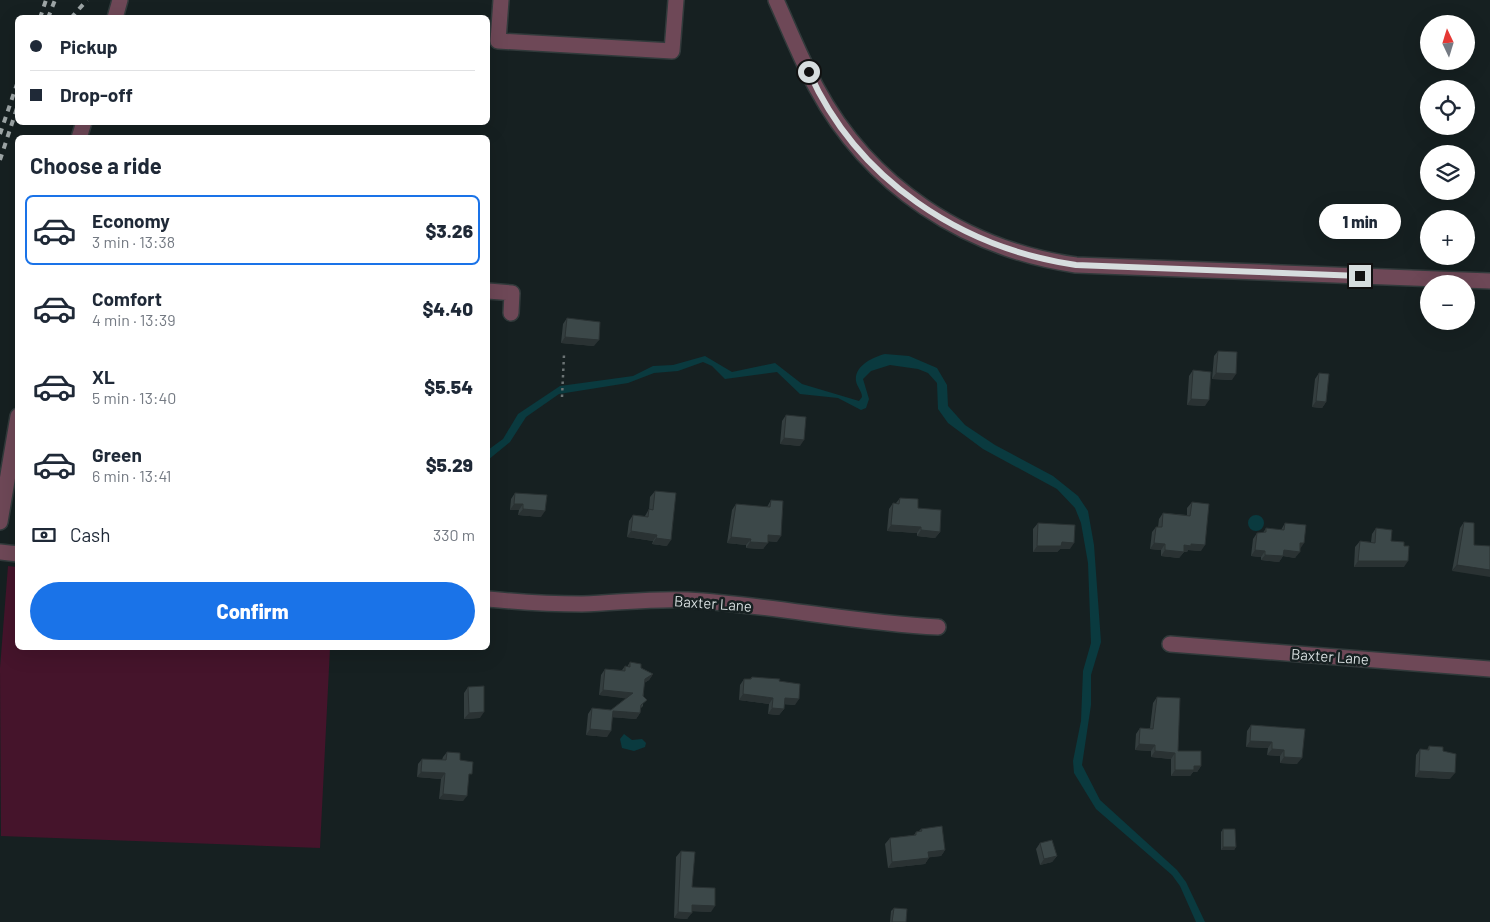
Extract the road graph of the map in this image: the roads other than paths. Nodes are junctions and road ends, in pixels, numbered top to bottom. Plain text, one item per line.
1 (120, 0) edge
2 (501, 0) edge
3 (676, 0) edge
4 (776, 0) edge
5 (116, 15) edge
6 (1490, 280) edge
7 (490, 291) edge
8 (511, 313) dead end
9 (15, 434) edge
10 (0, 522) edge
11 (0, 552) edge
12 (15, 554) edge
13 (490, 599) edge
14 (938, 627) dead end
15 (1170, 644) dead end
16 (1490, 669) edge

1 - 5 street
2 - 3 street
4 - 6 street
7 - 8 street
9 - 10 street
11 - 12 street
13 - 14 street, Baxter Lane
15 - 16 street, Baxter Lane

